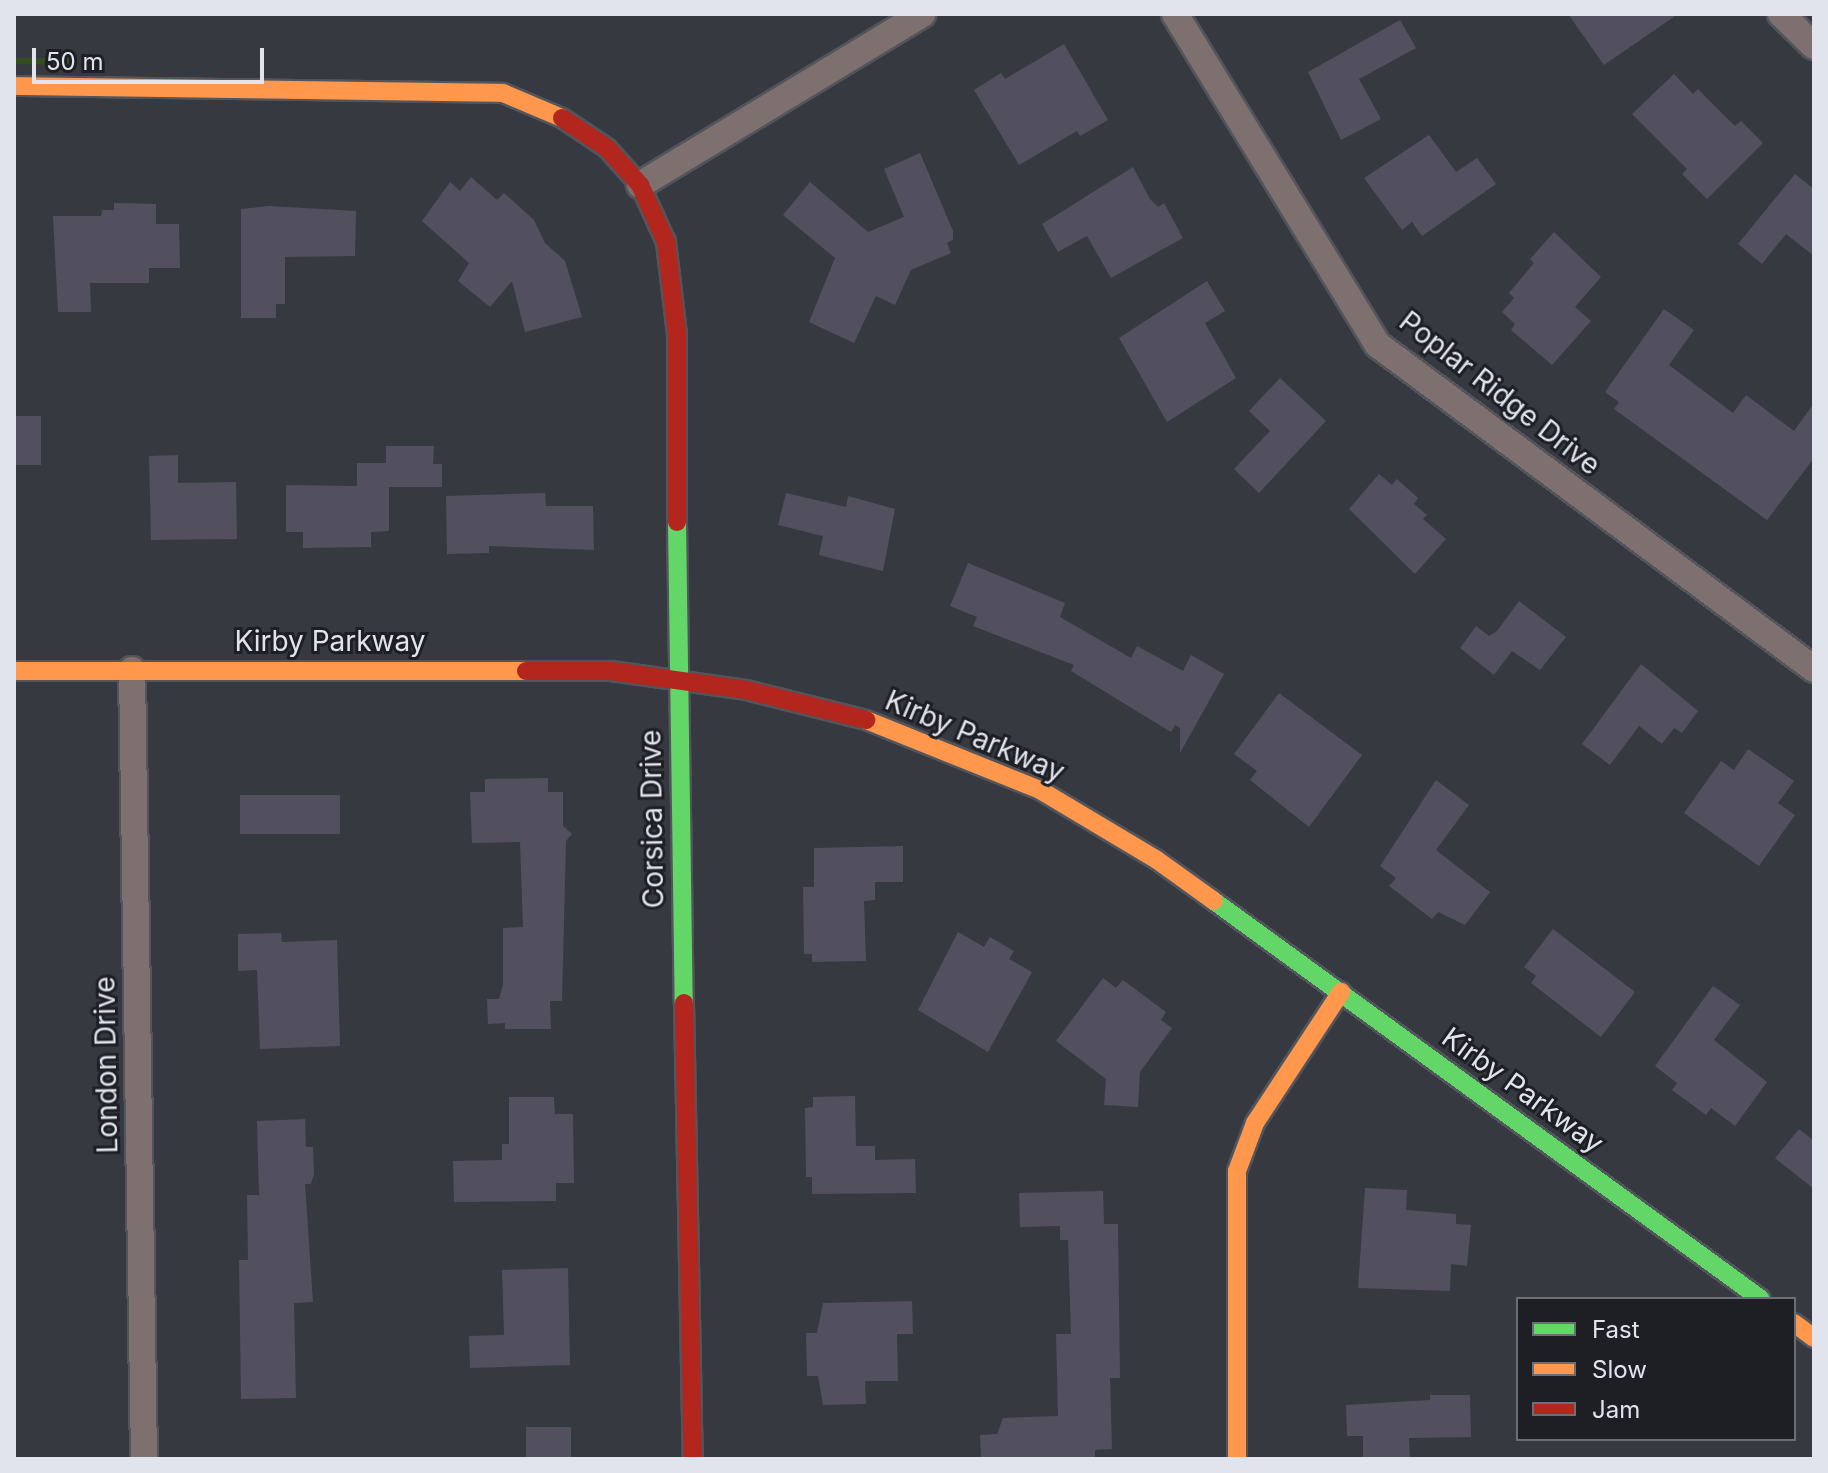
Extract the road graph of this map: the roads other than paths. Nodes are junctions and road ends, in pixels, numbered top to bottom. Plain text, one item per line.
1 (922, 14) edge
2 (1175, 14) edge
3 (1781, 14) edge
4 (1814, 46) edge
5 (14, 86) edge
6 (640, 185) junction
7 (1814, 669) edge
8 (132, 670) junction
9 (14, 671) edge
10 (677, 678) junction
11 (1341, 992) junction
12 (1758, 1297) edge
13 (1796, 1324) edge
14 (1814, 1338) edge
15 (144, 1459) edge
16 (693, 1459) edge
17 (1237, 1459) edge

1 - 6 street
2 - 7 street, Poplar Ridge Drive
3 - 4 street
5 - 6 street, Corsica Drive
6 - 10 street, Corsica Drive
8 - 9 street, Kirby Parkway
8 - 10 street, Kirby Parkway
8 - 15 street, London Drive
10 - 11 street, Kirby Parkway
10 - 16 street, Corsica Drive
11 - 12 street, Kirby Parkway
11 - 17 street
13 - 14 street

